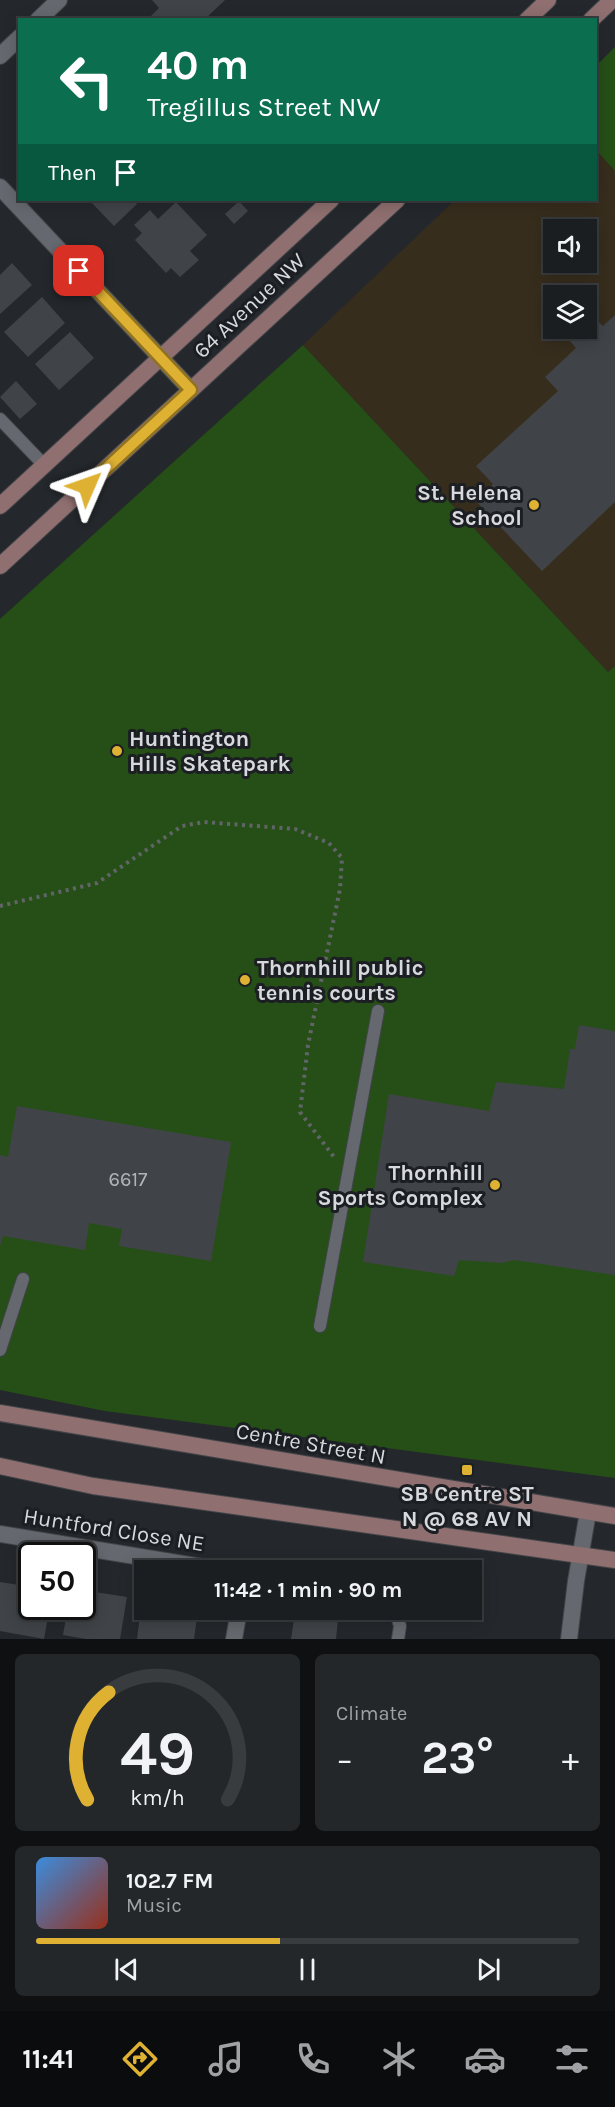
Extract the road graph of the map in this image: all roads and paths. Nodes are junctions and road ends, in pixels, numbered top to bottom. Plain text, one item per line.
1 (548, 0) edge
2 (52, 2) edge
3 (607, 2) edge
4 (40, 18) edge
5 (529, 18) edge
6 (593, 18) edge
7 (18, 40) edge
8 (0, 56) edge
9 (0, 187) edge
10 (330, 201) edge
11 (395, 201) edge
12 (159, 357) junction
13 (191, 390) junction
14 (0, 419) edge
15 (44, 465) junction
16 (0, 506) edge
17 (0, 567) edge
18 (0, 906) edge
19 (378, 1011) dead end
20 (346, 1172) junction
21 (23, 1279) dead end
22 (320, 1326) dead end
23 (0, 1350) edge
24 (0, 1413) edge
25 (0, 1466) edge
26 (588, 1512) junction
27 (615, 1516) edge
28 (0, 1534) edge
29 (582, 1555) junction
30 (167, 1560) edge
31 (615, 1560) edge
32 (237, 1620) edge
33 (398, 1620) edge
34 (234, 1639) edge
35 (398, 1639) edge
36 (569, 1639) edge

1 - 5 main road
2 - 4 street
3 - 6 main road
7 - 8 street
9 - 12 street
10 - 12 main road, 64 Avenue NW
11 - 13 main road, 64 Avenue NW
12 - 13 street
12 - 15 main road, 64 Avenue NW
13 - 17 main road, 64 Avenue NW
14 - 15 lane
15 - 16 main road, 64 Avenue NW
18 - 20 path
19 - 20 lane
20 - 22 lane
21 - 23 lane
24 - 26 main road, Centre Street N
25 - 29 main road
26 - 27 main road, Centre Street N
26 - 29 street
28 - 30 street, Huntford Close NE
29 - 31 main road
29 - 36 street
32 - 34 street
33 - 35 lane

